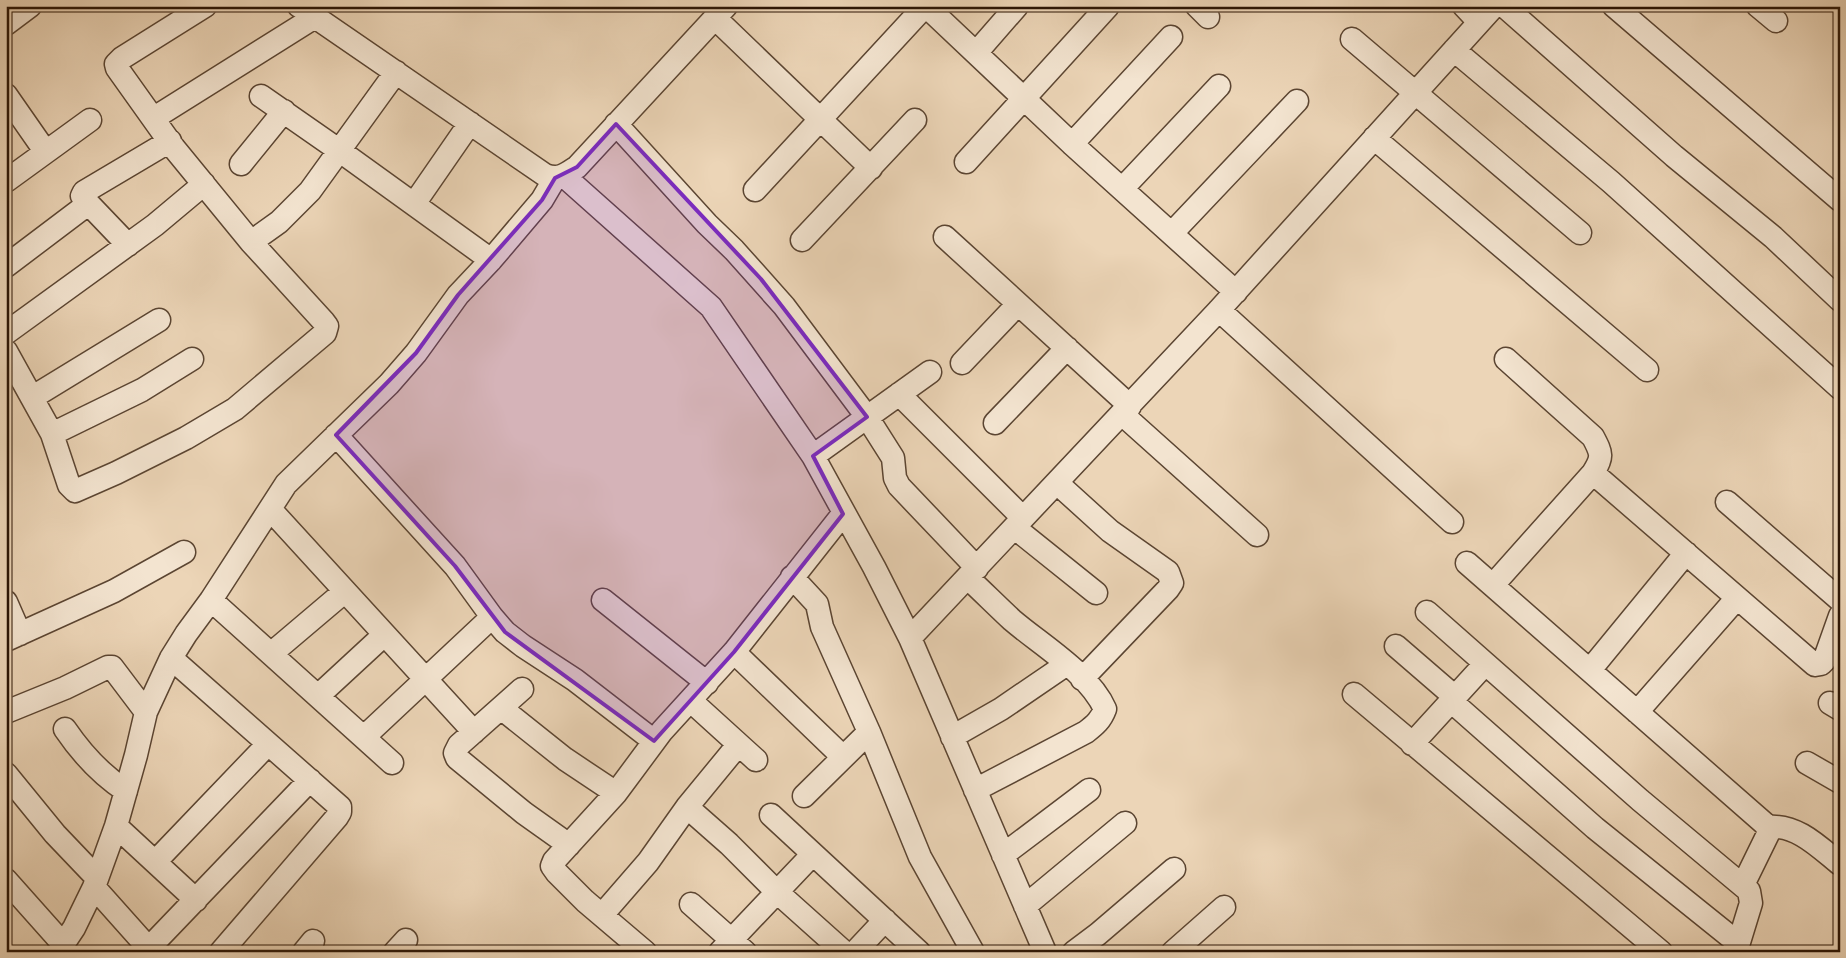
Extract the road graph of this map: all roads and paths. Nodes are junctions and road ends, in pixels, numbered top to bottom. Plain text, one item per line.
1 (30, 6) edge
2 (205, 6) edge
3 (926, 6) edge
4 (1016, 6) edge
5 (1108, 6) edge
6 (1464, 6) edge
7 (1504, 6) edge
8 (1614, 6) edge
9 (1758, 6) edge
10 (307, 12) edge
11 (721, 12) edge
12 (1487, 14) edge
13 (1776, 21) dead end
14 (6, 24) edge
15 (1171, 37) dead end
16 (1352, 39) dead end
17 (1454, 50) junction
18 (976, 53) junction
19 (396, 72) junction
20 (1219, 86) dead end
21 (1414, 93) junction
22 (6, 95) edge
23 (261, 96) dead end
24 (1024, 99) junction
25 (1297, 101) dead end
26 (284, 112) junction
27 (154, 118) junction
28 (90, 120) dead end
29 (819, 120) junction
30 (915, 120) dead end
31 (470, 123) junction
32 (616, 124) junction
33 (1374, 138) junction
34 (170, 141) junction
35 (1072, 144) junction
36 (45, 151) junction
37 (340, 151) junction
38 (966, 162) dead end
39 (241, 164) dead end
40 (871, 168) junction
41 (560, 177) junction
42 (6, 181) edge
43 (204, 184) junction
44 (1122, 189) junction
45 (754, 190) dead end
46 (1840, 200) edge
47 (88, 204) junction
48 (414, 204) junction
49 (1580, 233) dead end
50 (1172, 234) junction
51 (945, 237) dead end
52 (802, 240) dead end
53 (252, 242) junction
54 (128, 245) junction
55 (491, 260) junction
56 (6, 266) edge
57 (1236, 292) junction
58 (1840, 300) edge
59 (1018, 304) junction
60 (1219, 310) junction
61 (160, 320) dead end
62 (6, 333) edge
63 (1066, 348) junction
64 (6, 351) edge
65 (1506, 358) dead end
66 (192, 359) dead end
67 (962, 363) dead end
68 (1647, 370) dead end
69 (930, 372) dead end
70 (1840, 388) edge
71 (899, 394) junction
72 (33, 397) junction
73 (1126, 410) junction
74 (867, 417) junction
75 (995, 423) dead end
76 (52, 434) junction
77 (336, 435) junction
78 (813, 456) junction
79 (1592, 473) junction
80 (1057, 483) junction
81 (1727, 502) dead end
82 (270, 509) junction
83 (844, 514) junction
84 (1452, 522) dead end
85 (1019, 523) junction
86 (1257, 535) dead end
87 (184, 552) dead end
88 (1686, 553) junction
89 (1467, 562) dead end
90 (973, 573) junction
91 (792, 577) junction
92 (1493, 585) junction
93 (344, 592) junction
94 (1096, 593) dead end
95 (1737, 598) junction
96 (211, 600) junction
97 (603, 600) dead end
98 (1840, 600) edge
99 (6, 602) edge
100 (1427, 612) dead end
101 (1840, 616) edge
102 (492, 617) junction
103 (384, 635) junction
104 (13, 637) edge
105 (910, 638) junction
106 (1396, 646) dead end
107 (734, 652) junction
108 (272, 654) junction
109 (171, 658) junction
110 (1485, 664) junction
111 (1590, 670) junction
112 (1075, 671) junction
113 (426, 679) junction
114 (707, 682) junction
115 (522, 689) dead end
116 (1354, 694) dead end
117 (318, 696) junction
118 (1453, 699) junction
119 (691, 701) junction
120 (501, 708) junction
121 (6, 712) edge
122 (146, 712) junction
123 (1637, 712) junction
124 (65, 729) dead end
125 (474, 732) junction
126 (869, 732) junction
127 (364, 737) junction
128 (952, 737) junction
129 (654, 741) junction
130 (268, 744) junction
131 (1412, 744) junction
132 (738, 745) junction
133 (843, 757) junction
134 (756, 760) dead end
135 (392, 763) dead end
136 (1808, 763) dead end
137 (6, 774) edge
138 (310, 780) junction
139 (1840, 782) edge
140 (975, 790) junction
141 (1089, 790) dead end
142 (126, 791) junction
143 (616, 793) junction
144 (804, 796) dead end
145 (687, 807) junction
146 (771, 815) dead end
147 (1125, 823) dead end
148 (116, 826) junction
149 (1768, 827) junction
150 (569, 845) junction
151 (813, 854) junction
152 (1003, 855) junction
153 (156, 861) junction
154 (1840, 864) edge
155 (1174, 869) dead end
156 (6, 880) edge
157 (96, 883) junction
158 (1743, 885) junction
159 (777, 892) junction
160 (196, 900) junction
161 (691, 904) dead end
162 (1025, 906) junction
163 (1224, 907) dead end
164 (602, 915) junction
165 (885, 920) junction
166 (61, 948) edge
167 (732, 948) edge
168 (1737, 948) edge
169 (151, 950) edge
170 (1043, 951) edge
171 (221, 952) edge
172 (645, 952) edge
173 (844, 952) edge
174 (855, 952) edge
175 (919, 952) edge
176 (973, 952) edge
177 (1074, 952) edge
178 (1173, 952) edge
179 (1661, 952) edge

1 - 14 street
2 - 27 street
3 - 18 street
3 - 29 street
4 - 18 street
5 - 24 street
6 - 12 street
7 - 58 street
8 - 46 street
9 - 13 street
10 - 19 street
10 - 27 street
11 - 29 street
11 - 32 street
12 - 17 street
15 - 35 street
16 - 21 street
17 - 21 street
17 - 70 street
18 - 24 street
19 - 31 street
19 - 37 street
20 - 44 street
21 - 33 street
21 - 49 street
22 - 36 street
23 - 26 street
24 - 35 street
24 - 38 street
25 - 50 street
26 - 37 street
26 - 39 street
27 - 34 street
28 - 36 street
29 - 40 street
29 - 45 street
30 - 40 street
31 - 41 street
31 - 48 street
32 - 41 street
32 - 74 street
33 - 57 street
33 - 68 street
34 - 43 street
34 - 47 street
35 - 44 street
36 - 42 street
37 - 48 street
37 - 53 street
40 - 52 street
41 - 55 street
41 - 78 street
43 - 53 street
43 - 54 street
44 - 50 street
47 - 54 street
47 - 56 street
48 - 55 street
50 - 57 street
51 - 59 street
53 - 76 street
54 - 62 street
55 - 77 street
57 - 60 street
59 - 63 street
59 - 67 street
60 - 73 street
60 - 84 street
61 - 72 street
63 - 73 street
63 - 75 street
64 - 72 street
65 - 79 street
66 - 76 street
69 - 71 street
71 - 74 street
71 - 85 street
72 - 76 street
73 - 80 street
73 - 86 street
74 - 78 street
74 - 90 street
77 - 82 street
77 - 102 street
78 - 83 street
79 - 88 street
79 - 92 street
80 - 85 street
80 - 112 street
81 - 98 street
82 - 93 street
82 - 96 street
83 - 91 street
83 - 105 street
85 - 90 street
85 - 94 street
87 - 104 street
88 - 95 street
88 - 111 street
89 - 92 street
90 - 105 street
90 - 112 street
91 - 107 street
91 - 126 street
92 - 111 street
93 - 103 street
93 - 108 street
95 - 101 street
95 - 123 street
96 - 108 street
96 - 109 street
97 - 114 street
99 - 104 street
100 - 110 street
102 - 113 street
102 - 129 street
103 - 113 street
103 - 117 street
105 - 128 street
106 - 118 street
107 - 114 street
107 - 133 street
108 - 117 street
109 - 122 street
109 - 130 street
110 - 118 street
110 - 158 street
111 - 123 street
112 - 128 street
112 - 140 street
113 - 125 street
113 - 127 street
114 - 119 street
115 - 120 street
116 - 131 street
117 - 127 street
118 - 131 street
118 - 168 street
119 - 129 street
119 - 132 street
120 - 125 street
120 - 143 street
121 - 122 street
122 - 142 street
123 - 149 street
124 - 142 street
125 - 150 street
126 - 133 street
126 - 176 street
127 - 135 street
128 - 140 street
129 - 143 street
130 - 138 street
130 - 153 street
131 - 179 street
132 - 134 street
132 - 145 street
133 - 144 street
136 - 139 street
137 - 157 street
138 - 160 street
138 - 171 street
140 - 152 street
141 - 152 street
142 - 148 street
143 - 150 street
145 - 159 street
145 - 164 street
146 - 151 street
147 - 162 street
148 - 153 street
148 - 157 street
149 - 154 street
149 - 158 street
150 - 164 street
151 - 159 street
151 - 165 street
152 - 162 street
153 - 160 street
155 - 177 street
156 - 166 street
157 - 166 street
157 - 169 street
158 - 168 street
159 - 167 street
159 - 173 street
160 - 169 street
161 - 167 street
162 - 170 street
163 - 178 street
164 - 172 street
165 - 174 street
165 - 175 street

